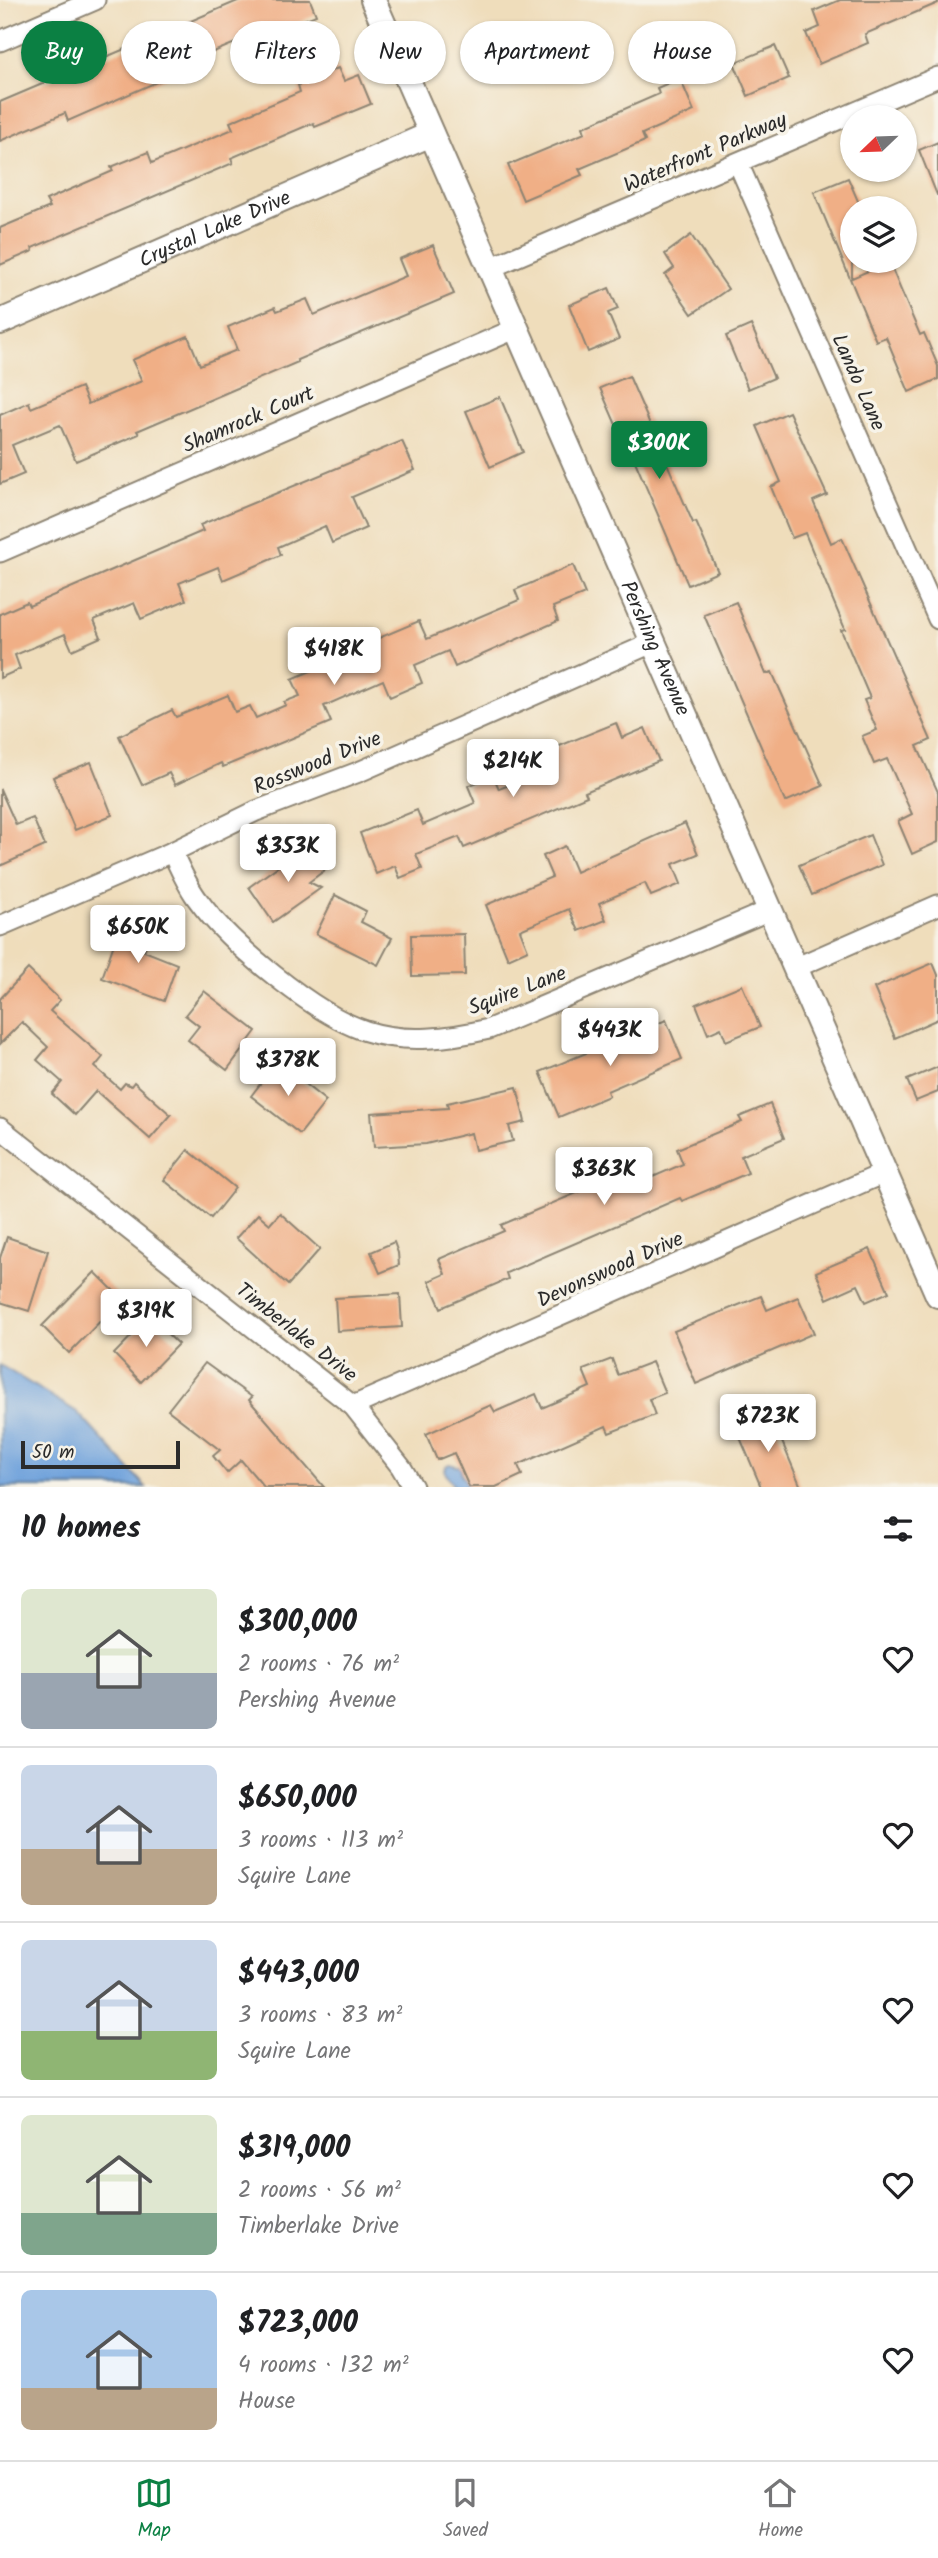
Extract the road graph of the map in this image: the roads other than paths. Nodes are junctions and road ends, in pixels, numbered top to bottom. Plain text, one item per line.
1 (95, 0) edge
2 (373, 0) edge
3 (0, 41) edge
4 (938, 78) edge
5 (431, 134) junction
6 (738, 163) junction
7 (490, 268) junction
8 (0, 322) edge
9 (515, 329) junction
10 (0, 552) edge
11 (938, 619) edge
12 (652, 643) junction
13 (172, 852) junction
14 (938, 905) edge
15 (770, 910) junction
16 (0, 926) edge
17 (795, 968) junction
18 (0, 1128) edge
19 (884, 1173) junction
20 (938, 1295) edge
21 (354, 1406) junction
22 (413, 1487) edge

1 - 3 street
2 - 5 street, Pershing Avenue
4 - 6 street, Waterfront Parkway
5 - 7 street, Pershing Avenue
5 - 8 street, Crystal Lake Drive
6 - 7 street, Waterfront Parkway
6 - 11 street, Lando Lane
7 - 9 street, Pershing Avenue
9 - 10 street, Shamrock Court
9 - 12 street, Pershing Avenue
12 - 13 street, Rosswood Drive
12 - 15 street, Pershing Avenue
13 - 15 street, Squire Lane
13 - 16 street, Rosswood Drive
14 - 17 street
15 - 17 street, Pershing Avenue
17 - 19 street, Pershing Avenue
18 - 21 street, Timberlake Drive
19 - 20 street, Pershing Avenue
19 - 21 street, Devonswood Drive
21 - 22 street, Timberlake Drive

